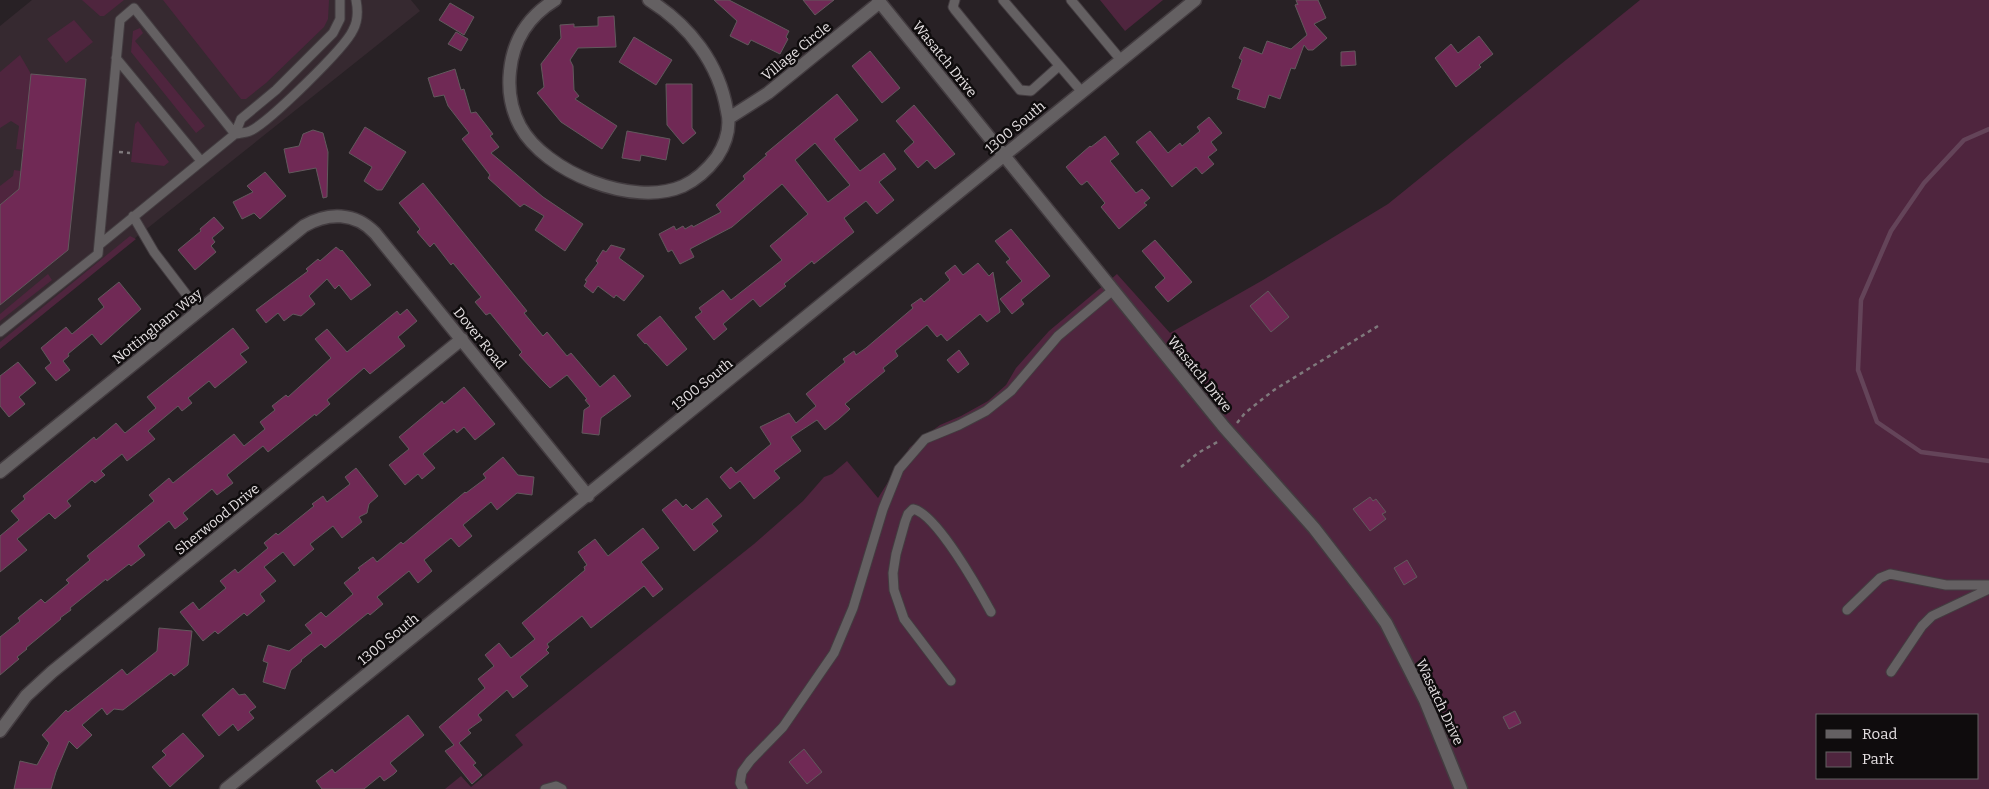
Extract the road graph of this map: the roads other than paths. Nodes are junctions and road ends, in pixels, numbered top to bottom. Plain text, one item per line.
1 (340, 0) edge
2 (356, 0) edge
3 (555, 0) edge
4 (649, 0) edge
5 (955, 0) edge
6 (1003, 0) edge
7 (1071, 0) edge
8 (1195, 0) edge
9 (879, 1) edge
10 (116, 58) junction
11 (1121, 60) junction
12 (1059, 66) junction
13 (1082, 92) junction
14 (729, 118) junction
15 (235, 134) junction
16 (1004, 156) junction
17 (201, 162) junction
18 (133, 216) junction
19 (338, 216) joint
20 (99, 245) junction
21 (1113, 290) junction
22 (199, 310) junction
23 (0, 332) edge
24 (462, 340) junction
25 (0, 472) edge
26 (588, 496) junction
27 (1989, 587) edge
28 (1847, 610) dead end
29 (991, 612) dead end
30 (1891, 672) dead end
31 (951, 681) dead end
32 (0, 731) edge
33 (226, 789) edge
34 (545, 789) edge
35 (562, 789) edge
36 (743, 789) edge
37 (1461, 789) edge

1 - 15 lane
2 - 15 lane
3 - 14 street
4 - 14 street
5 - 12 lane
6 - 12 lane
7 - 11 lane
8 - 11 street, 1300 South
9 - 14 street, Village Circle
9 - 16 street, Wasatch Drive
10 - 15 lane
10 - 17 lane
10 - 20 lane
11 - 13 street, 1300 South
12 - 13 lane
13 - 16 street, 1300 South
15 - 17 lane
16 - 21 street, Wasatch Drive
16 - 26 street, 1300 South
17 - 18 lane
18 - 20 lane
18 - 22 lane
19 - 22 street, Nottingham Way
19 - 24 street, Dover Road
20 - 23 lane
21 - 36 lane
21 - 37 street, Wasatch Drive
22 - 25 street, Nottingham Way
24 - 26 street, Dover Road
24 - 32 street, Sherwood Drive
26 - 33 street, 1300 South
27 - 28 lane
27 - 30 lane
29 - 31 lane
34 - 35 lane

